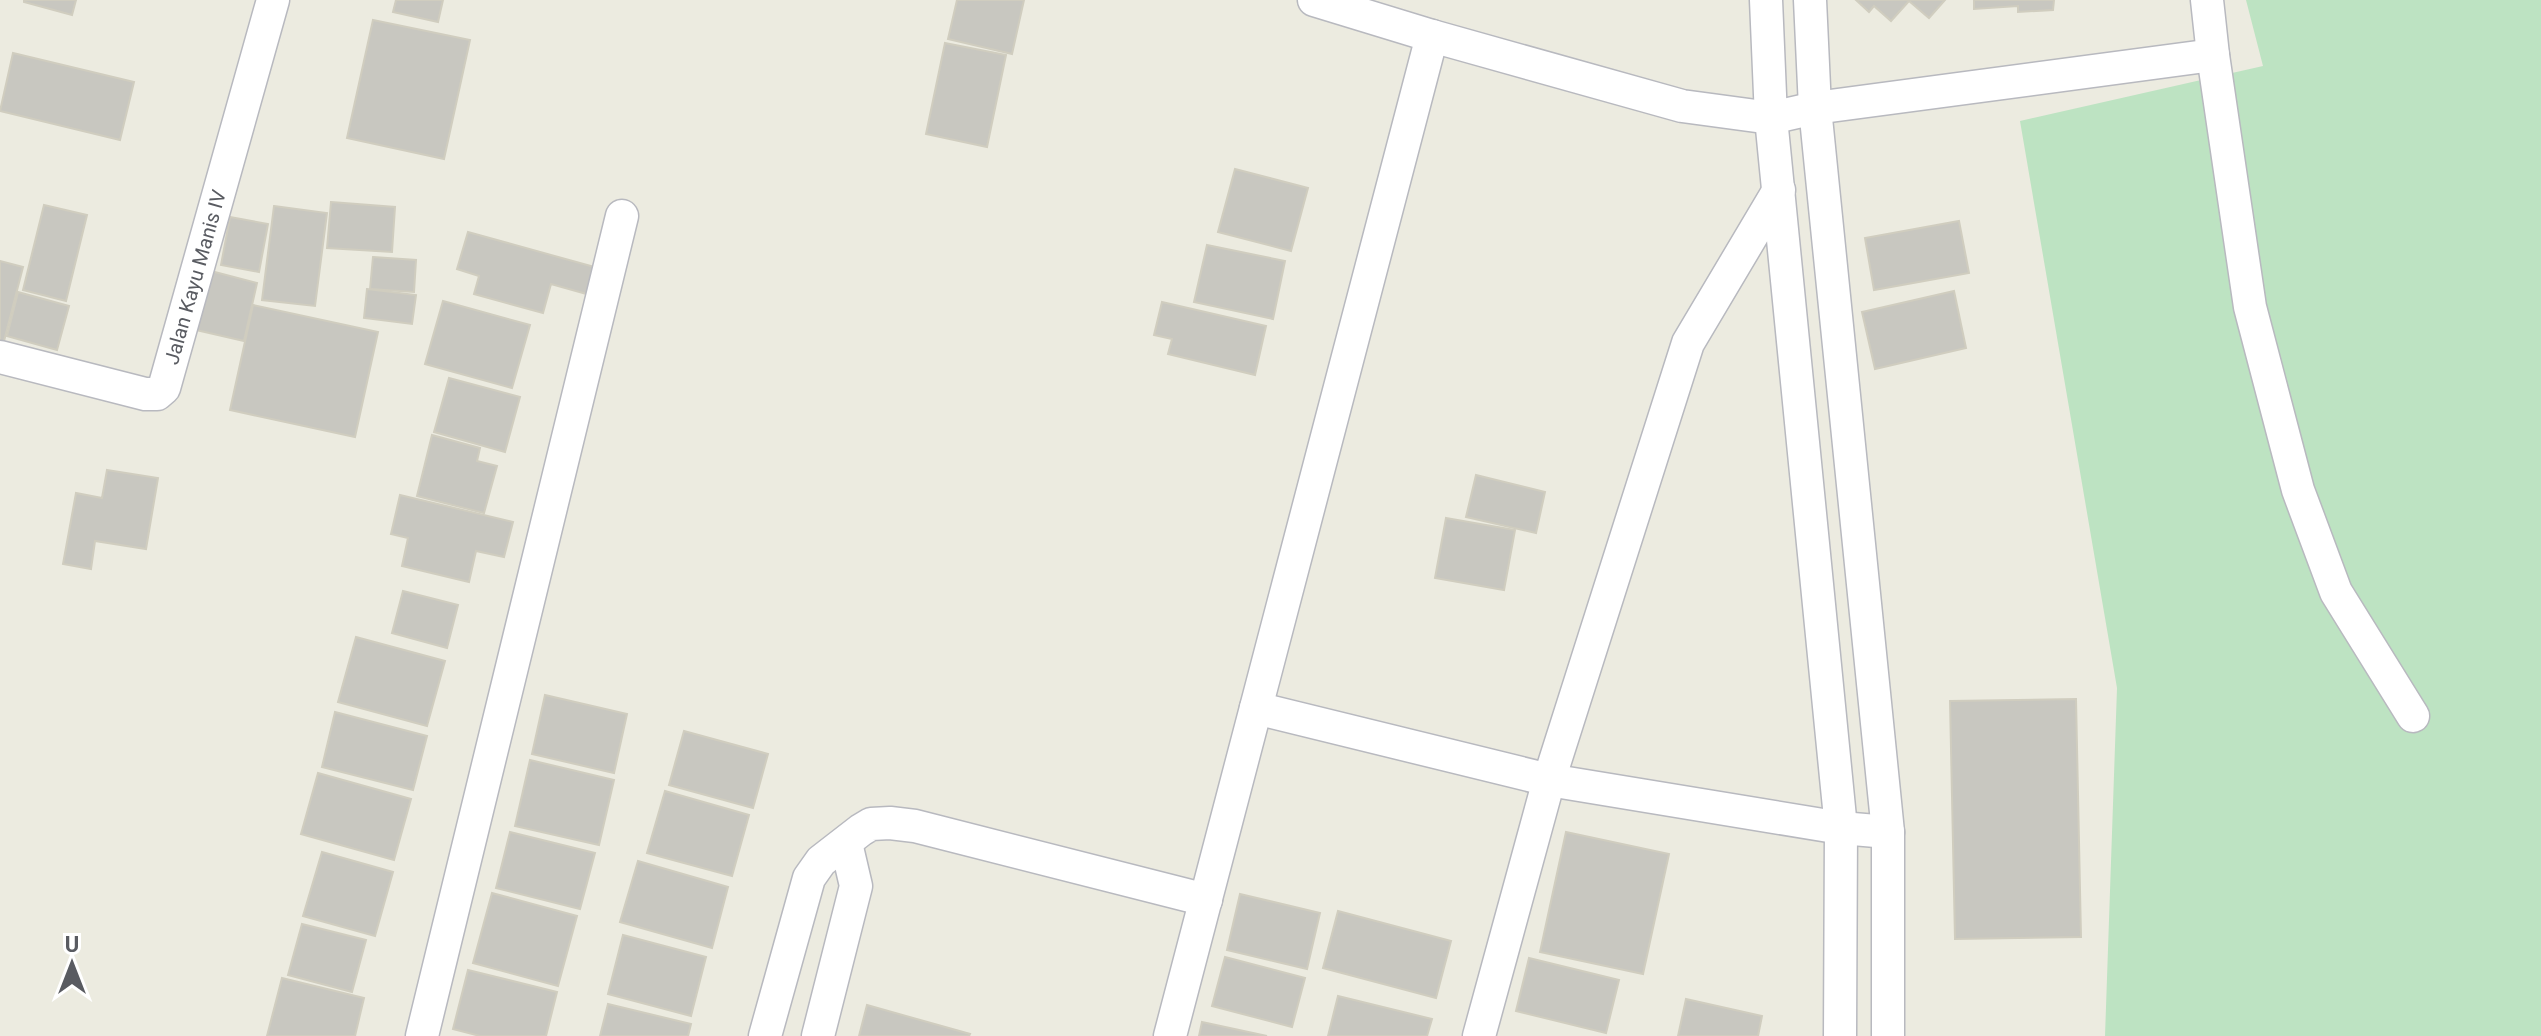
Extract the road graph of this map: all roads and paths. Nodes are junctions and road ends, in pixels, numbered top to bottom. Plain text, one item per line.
1 (273, 0) edge
2 (1314, 0) edge
3 (1766, 0) edge
4 (1810, 0) edge
5 (2207, 0) edge
6 (1432, 36) junction
7 (2213, 55) junction
8 (1815, 108) junction
9 (1771, 118) junction
10 (1779, 190) junction
11 (622, 216) dead end
12 (0, 357) edge
13 (1256, 708) junction
14 (2413, 716) dead end
15 (1549, 780) junction
16 (1841, 828) junction
17 (1888, 832) junction
18 (846, 843) junction
19 (1206, 900) junction
20 (422, 1036) edge
21 (765, 1036) edge
22 (818, 1036) edge
23 (1170, 1036) edge
24 (1479, 1036) edge
25 (1840, 1036) edge
26 (1888, 1036) edge

1 - 12 street, Jalan Kayu Manis IV
2 - 6 street
3 - 9 street
4 - 8 street
5 - 7 street
6 - 9 street
6 - 13 street
7 - 8 street
7 - 14 street
8 - 9 street
8 - 17 street
9 - 10 street
10 - 15 street
10 - 16 street
11 - 20 street
13 - 15 street
13 - 19 street
15 - 16 street
15 - 24 street
16 - 17 street
16 - 25 street
17 - 26 street
18 - 19 street
18 - 21 street
18 - 22 street
19 - 23 street

